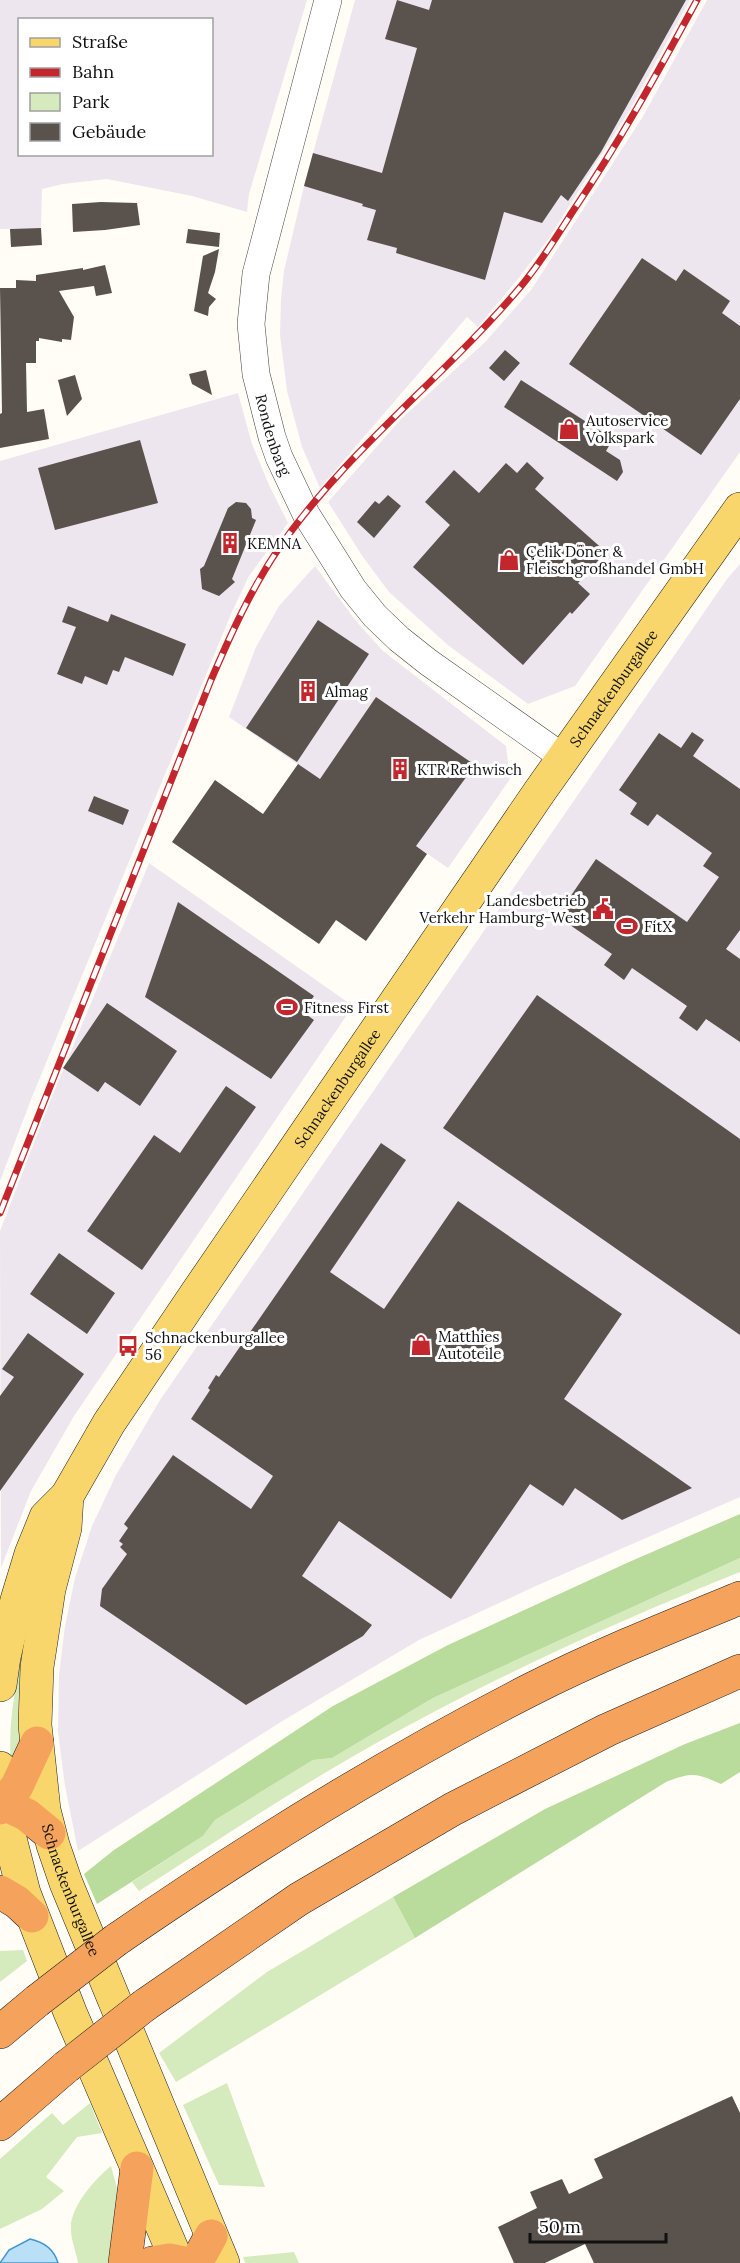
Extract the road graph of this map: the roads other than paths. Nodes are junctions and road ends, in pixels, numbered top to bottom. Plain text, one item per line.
1 (328, 0) edge
2 (740, 508) edge
3 (564, 758) junction
4 (67, 1496) junction
5 (740, 1598) edge
6 (740, 1671) edge
7 (0, 1685) edge
8 (37, 1743) junction
9 (0, 1768) edge
10 (1, 1805) edge
11 (50, 1833) junction
12 (0, 1892) edge
13 (32, 1916) junction
14 (0, 2031) edge
15 (0, 2124) edge
16 (137, 2168) junction
17 (189, 2259) edge
18 (125, 2263) edge

1 - 3 street, Rondenbarg
2 - 3 main road, Schnackenburgallee
3 - 4 main road, Schnackenburgallee
4 - 7 main road, Schnackenburgallee
4 - 8 main road, Schnackenburgallee
5 - 14 highway, bridge
6 - 15 highway, bridge
8 - 10 highway
8 - 11 main road, Schnackenburgallee
9 - 10 main road, Schnackenburgallee
10 - 11 highway
10 - 13 main road, Schnackenburgallee
11 - 17 main road, Schnackenburgallee
12 - 13 highway
13 - 16 main road, Schnackenburgallee
16 - 17 main road, Schnackenburgallee
16 - 18 highway

